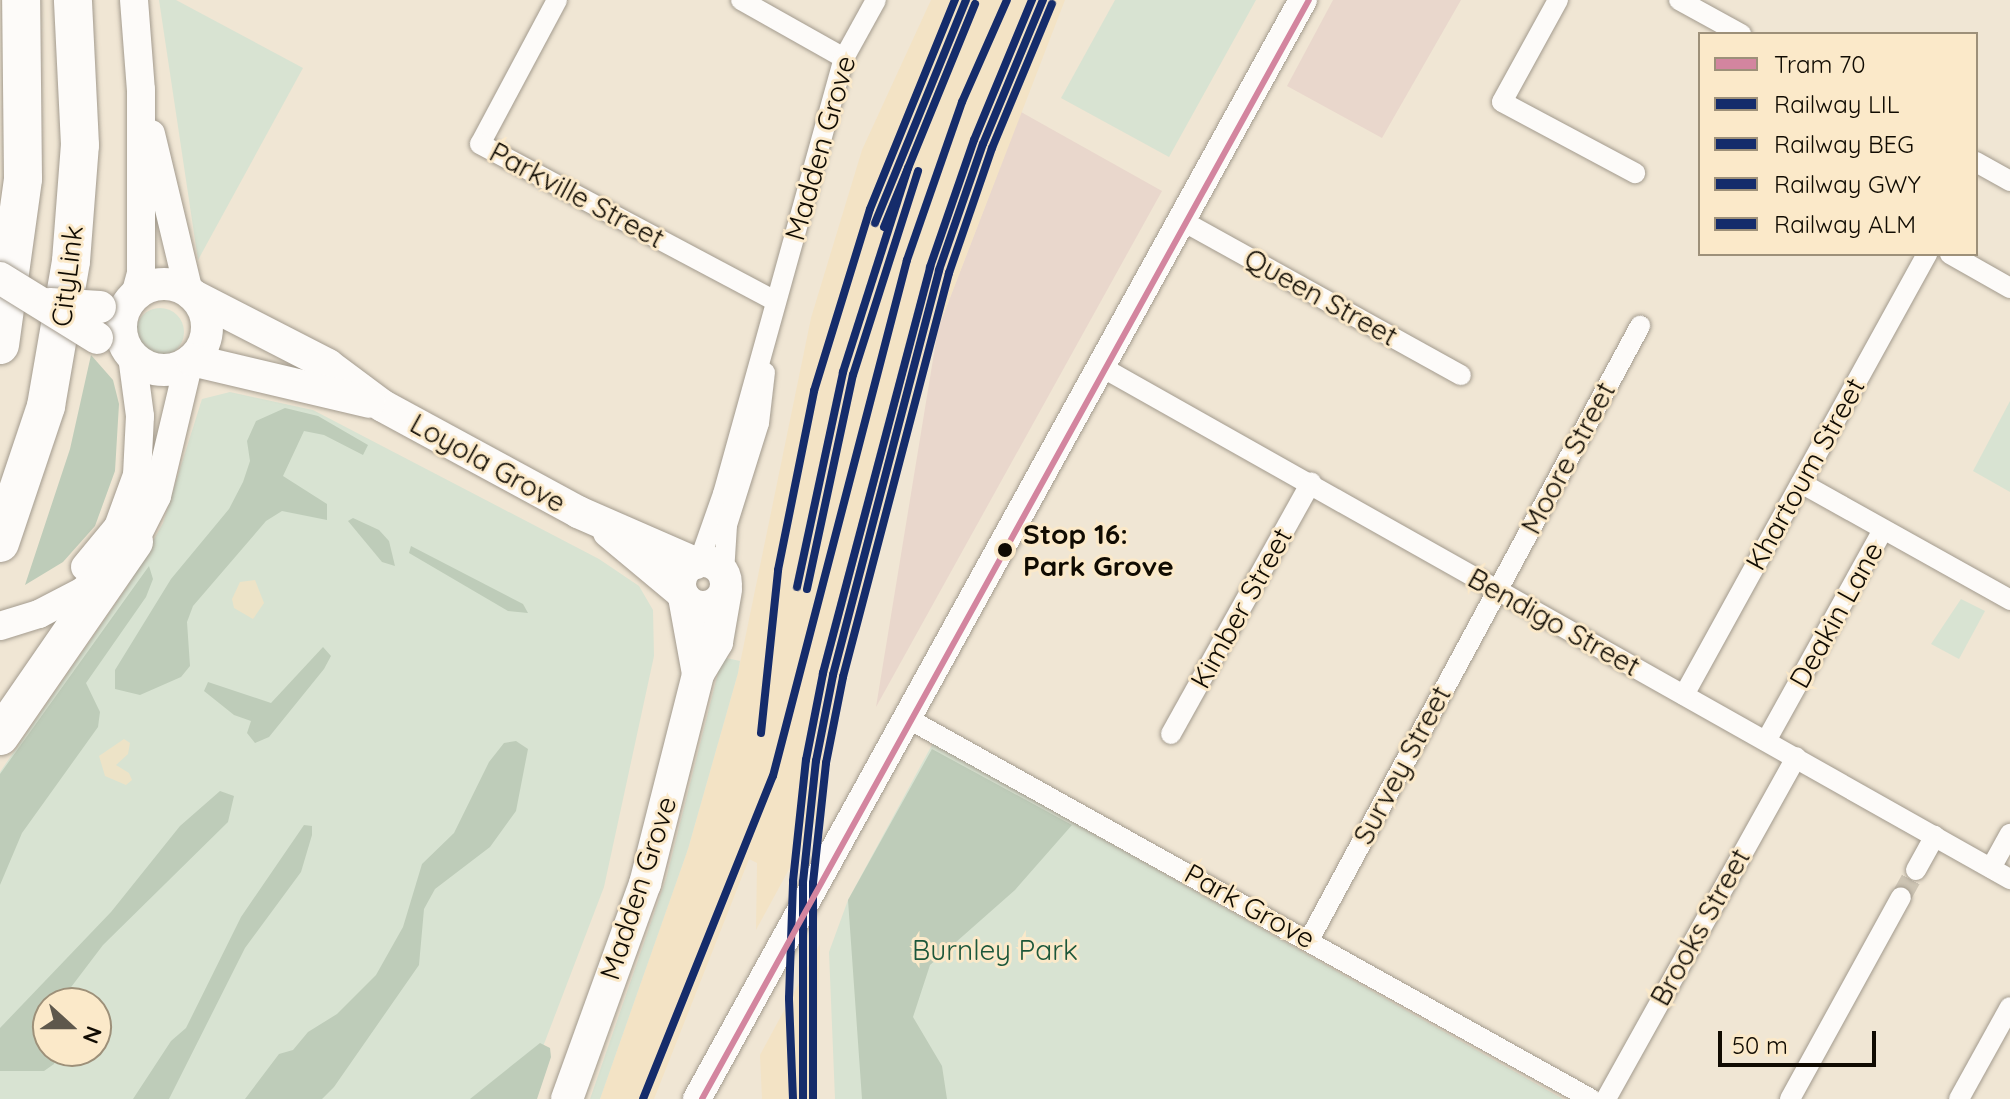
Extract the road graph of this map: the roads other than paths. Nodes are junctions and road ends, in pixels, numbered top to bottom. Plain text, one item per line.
1 (21, 0) edge
2 (73, 0) edge
3 (134, 0) edge
4 (557, 0) edge
5 (741, 0) edge
6 (876, 0) edge
7 (1303, 0) edge
8 (1558, 0) edge
9 (1679, 0) edge
10 (1737, 32) edge
11 (844, 58) junction
12 (141, 90) junction
13 (1978, 165) edge
14 (1635, 173) dead end
15 (2010, 181) edge
16 (1181, 220) junction
17 (1926, 256) edge
18 (1954, 256) edge
19 (0, 278) edge
20 (2010, 288) edge
21 (192, 294) junction
22 (134, 296) junction
23 (775, 301) junction
24 (99, 323) junction
25 (1640, 326) dead end
26 (0, 345) edge
27 (131, 354) junction
28 (191, 361) junction
29 (1098, 365) junction
30 (1461, 375) dead end
31 (383, 406) junction
32 (1311, 482) junction
33 (1801, 483) junction
34 (594, 520) junction
35 (1883, 530) junction
36 (134, 542) junction
37 (0, 543) edge
38 (711, 572) junction
39 (1496, 591) junction
40 (682, 594) junction
41 (2010, 600) edge
42 (14, 614) edge
43 (698, 674) junction
44 (1684, 695) junction
45 (907, 718) junction
46 (1171, 734) dead end
47 (0, 736) edge
48 (1766, 741) junction
49 (1796, 757) junction
50 (2010, 834) edge
51 (1935, 836) junction
52 (1991, 868) junction
53 (1916, 870) tunnel mouth
54 (2010, 879) edge
55 (1901, 897) tunnel mouth
56 (1309, 940) junction
57 (2010, 1007) edge
58 (567, 1099) edge
59 (697, 1099) edge
60 (1591, 1099) edge
61 (1606, 1099) edge
62 (1790, 1099) edge
63 (1959, 1099) edge

1 - 26 highway, CityLink
2 - 37 highway, CityLink
3 - 12 main road
4 - 23 street, Parkville Street
5 - 11 street
6 - 11 street, Madden Grove
7 - 16 main road
8 - 14 street
9 - 10 street
11 - 23 street, Madden Grove
12 - 21 main road
12 - 22 main road
13 - 15 street
16 - 29 main road
16 - 30 street, Queen Street
17 - 33 street, Khartoum Street
18 - 20 street
19 - 24 main road, bridge
21 - 22 main road
21 - 28 main road
21 - 31 main road, Loyola Grove
22 - 24 main road
22 - 27 main road
23 - 38 street, Madden Grove
24 - 27 main road
25 - 39 street, Moore Street
27 - 28 main road
27 - 42 main road
28 - 31 main road, Loyola Grove
28 - 36 main road
29 - 32 street, Bendigo Street
29 - 45 main road
31 - 34 main road, Loyola Grove
32 - 39 street, Bendigo Street
32 - 46 street, Kimber Street
33 - 35 street, Deakin Lane
33 - 44 street, Khartoum Street
34 - 38 main road, Loyola Grove
34 - 40 main road, Loyola Grove
35 - 41 street
35 - 48 street, Deakin Lane
36 - 42 main road
36 - 47 highway
38 - 40 main road
38 - 43 main road, Madden Grove
39 - 44 street, Bendigo Street
39 - 56 street, Survey Street
40 - 43 main road, Madden Grove
43 - 58 main road, Madden Grove
44 - 48 street, Bendigo Street
45 - 56 street, Park Grove
45 - 59 main road
48 - 49 street, Bendigo Street
49 - 51 street, Bendigo Street
49 - 61 street, Brooks Street
50 - 52 street
51 - 52 street, Bendigo Street
51 - 53 street
52 - 54 street, Bendigo Street
55 - 62 street
56 - 60 street, Park Grove
57 - 63 street

